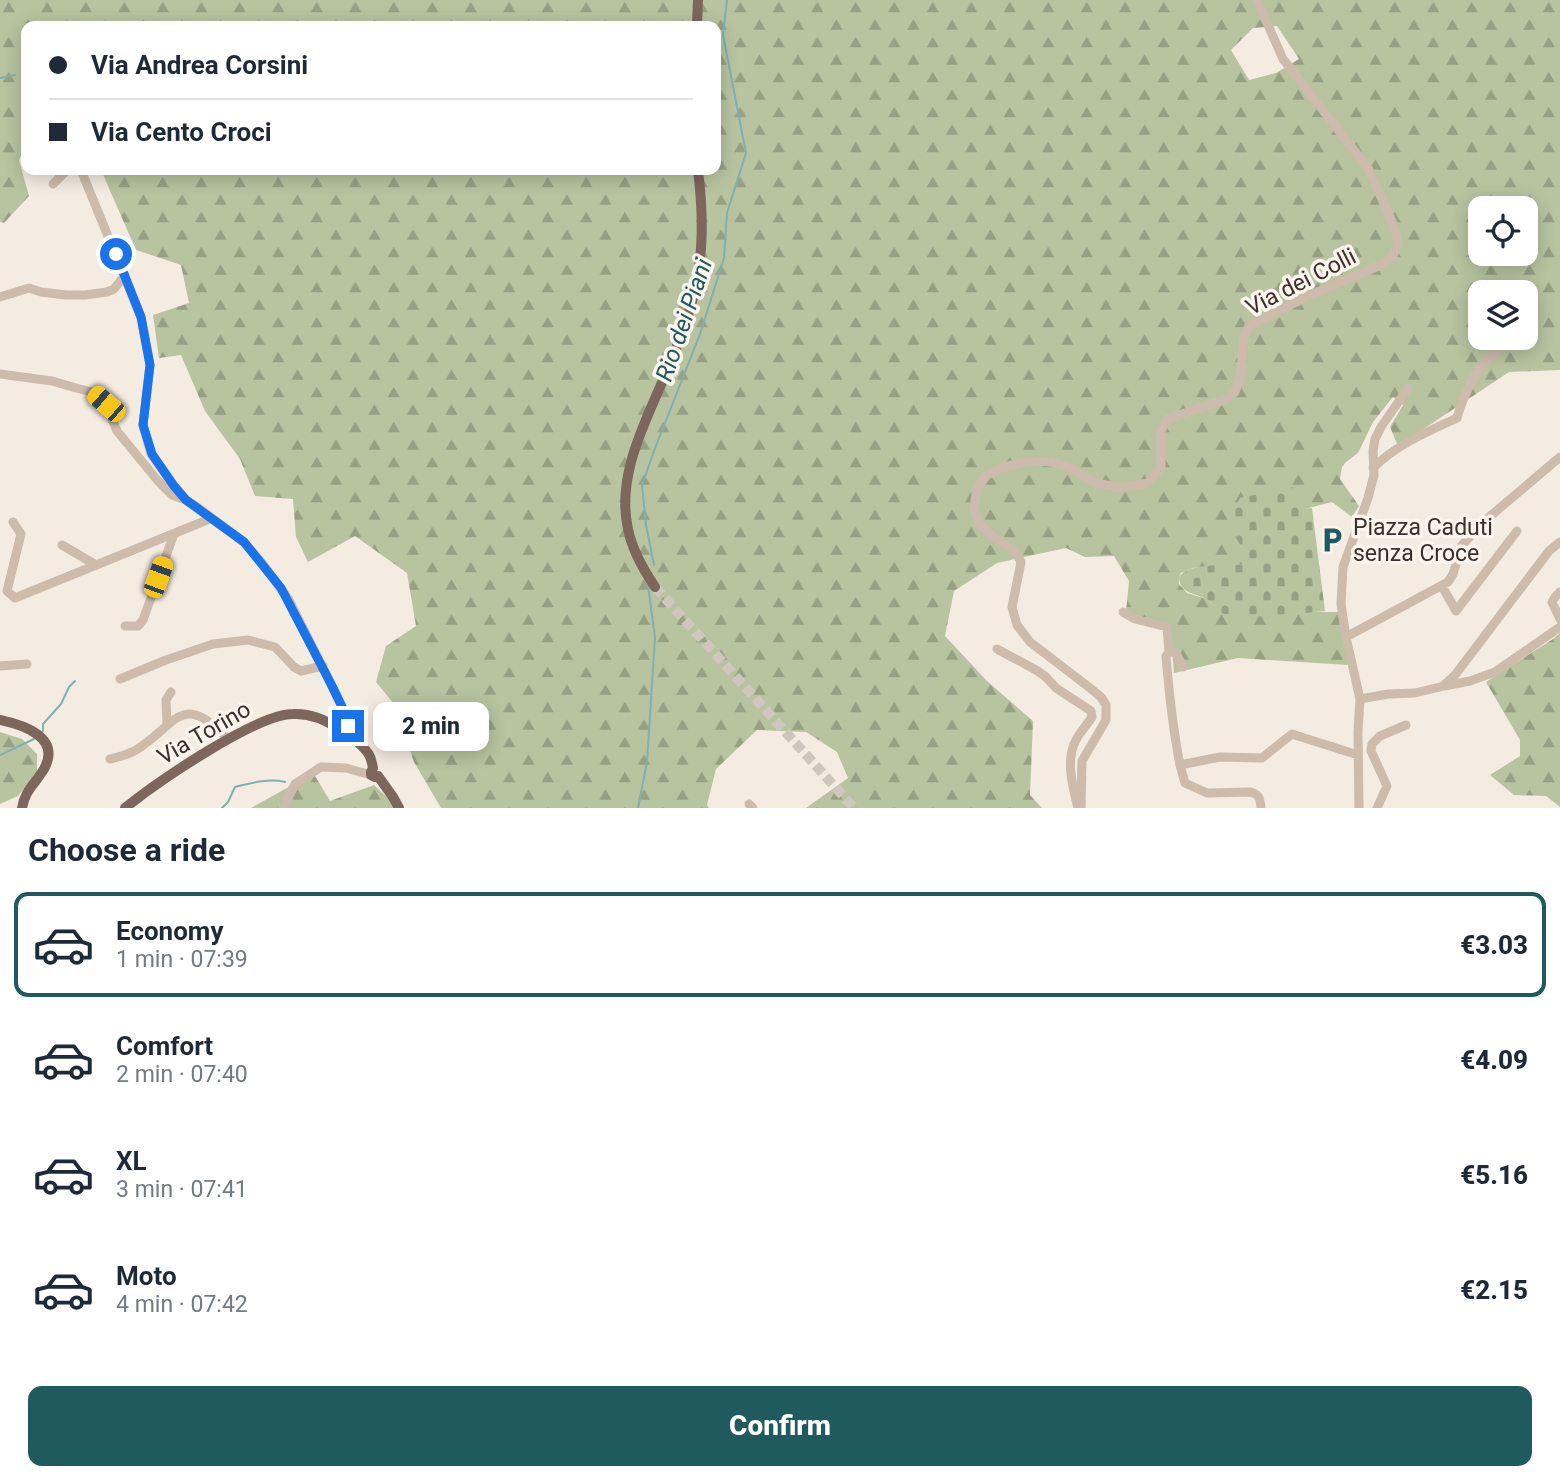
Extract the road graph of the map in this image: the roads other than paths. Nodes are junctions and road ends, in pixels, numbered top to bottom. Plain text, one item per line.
1 (698, 0) edge
2 (1257, 0) edge
3 (697, 21) edge
4 (62, 175) edge
5 (82, 175) edge
6 (699, 175) edge
7 (53, 184) dead end
8 (125, 275) junction
9 (0, 297) edge
10 (1498, 350) edge
11 (0, 374) edge
12 (1408, 388) dead end
13 (1560, 457) edge
14 (1373, 468) junction
15 (186, 500) junction
16 (212, 518) junction
17 (13, 522) dead end
18 (1517, 531) dead end
19 (174, 534) junction
20 (1560, 542) edge
21 (62, 545) dead end
22 (96, 565) junction
23 (1442, 586) junction
24 (655, 587) tunnel mouth
25 (1560, 592) edge
26 (1123, 612) dead end
27 (1560, 620) edge
28 (125, 626) dead end
29 (1560, 627) edge
30 (1346, 637) junction
31 (997, 649) dead end
32 (1168, 652) junction
33 (27, 664) dead end
34 (0, 666) edge
35 (323, 666) junction
36 (1183, 667) dead end
37 (120, 679) dead end
38 (1444, 685) junction
39 (171, 692) dead end
40 (1360, 699) junction
41 (0, 720) edge
42 (167, 725) junction
43 (1406, 725) dead end
44 (349, 735) junction
45 (228, 739) junction
46 (1358, 755) junction
47 (110, 759) dead end
48 (1180, 765) junction
49 (374, 773) junction
50 (22, 808) edge
51 (125, 808) edge
52 (283, 808) edge
53 (399, 808) edge
54 (1080, 808) edge
55 (1261, 808) edge
56 (1359, 808) edge
57 (1377, 808) edge

1 - 3 main road
2 - 54 street, Via dei Colli
4 - 7 street
5 - 8 street
6 - 24 main road
8 - 9 street
8 - 15 street
10 - 14 street
11 - 15 street
12 - 14 street
13 - 23 street
14 - 30 street
15 - 16 street
16 - 19 street
16 - 35 street
17 - 22 street
18 - 23 street
19 - 22 street
19 - 28 street
20 - 38 street
21 - 22 street
23 - 30 street
25 - 27 street
26 - 32 street
29 - 38 street
30 - 40 street
31 - 54 street
32 - 36 street
32 - 48 street
33 - 34 street
35 - 37 street
35 - 44 street
38 - 40 street
39 - 42 street
40 - 46 street
41 - 50 main road
42 - 45 street
42 - 47 street
43 - 57 street
44 - 45 main road, Via Torino
44 - 49 main road, Via Torino
45 - 51 main road, Via Torino
46 - 48 street
46 - 56 street
48 - 55 street
49 - 52 street
49 - 53 main road, Via Torino

